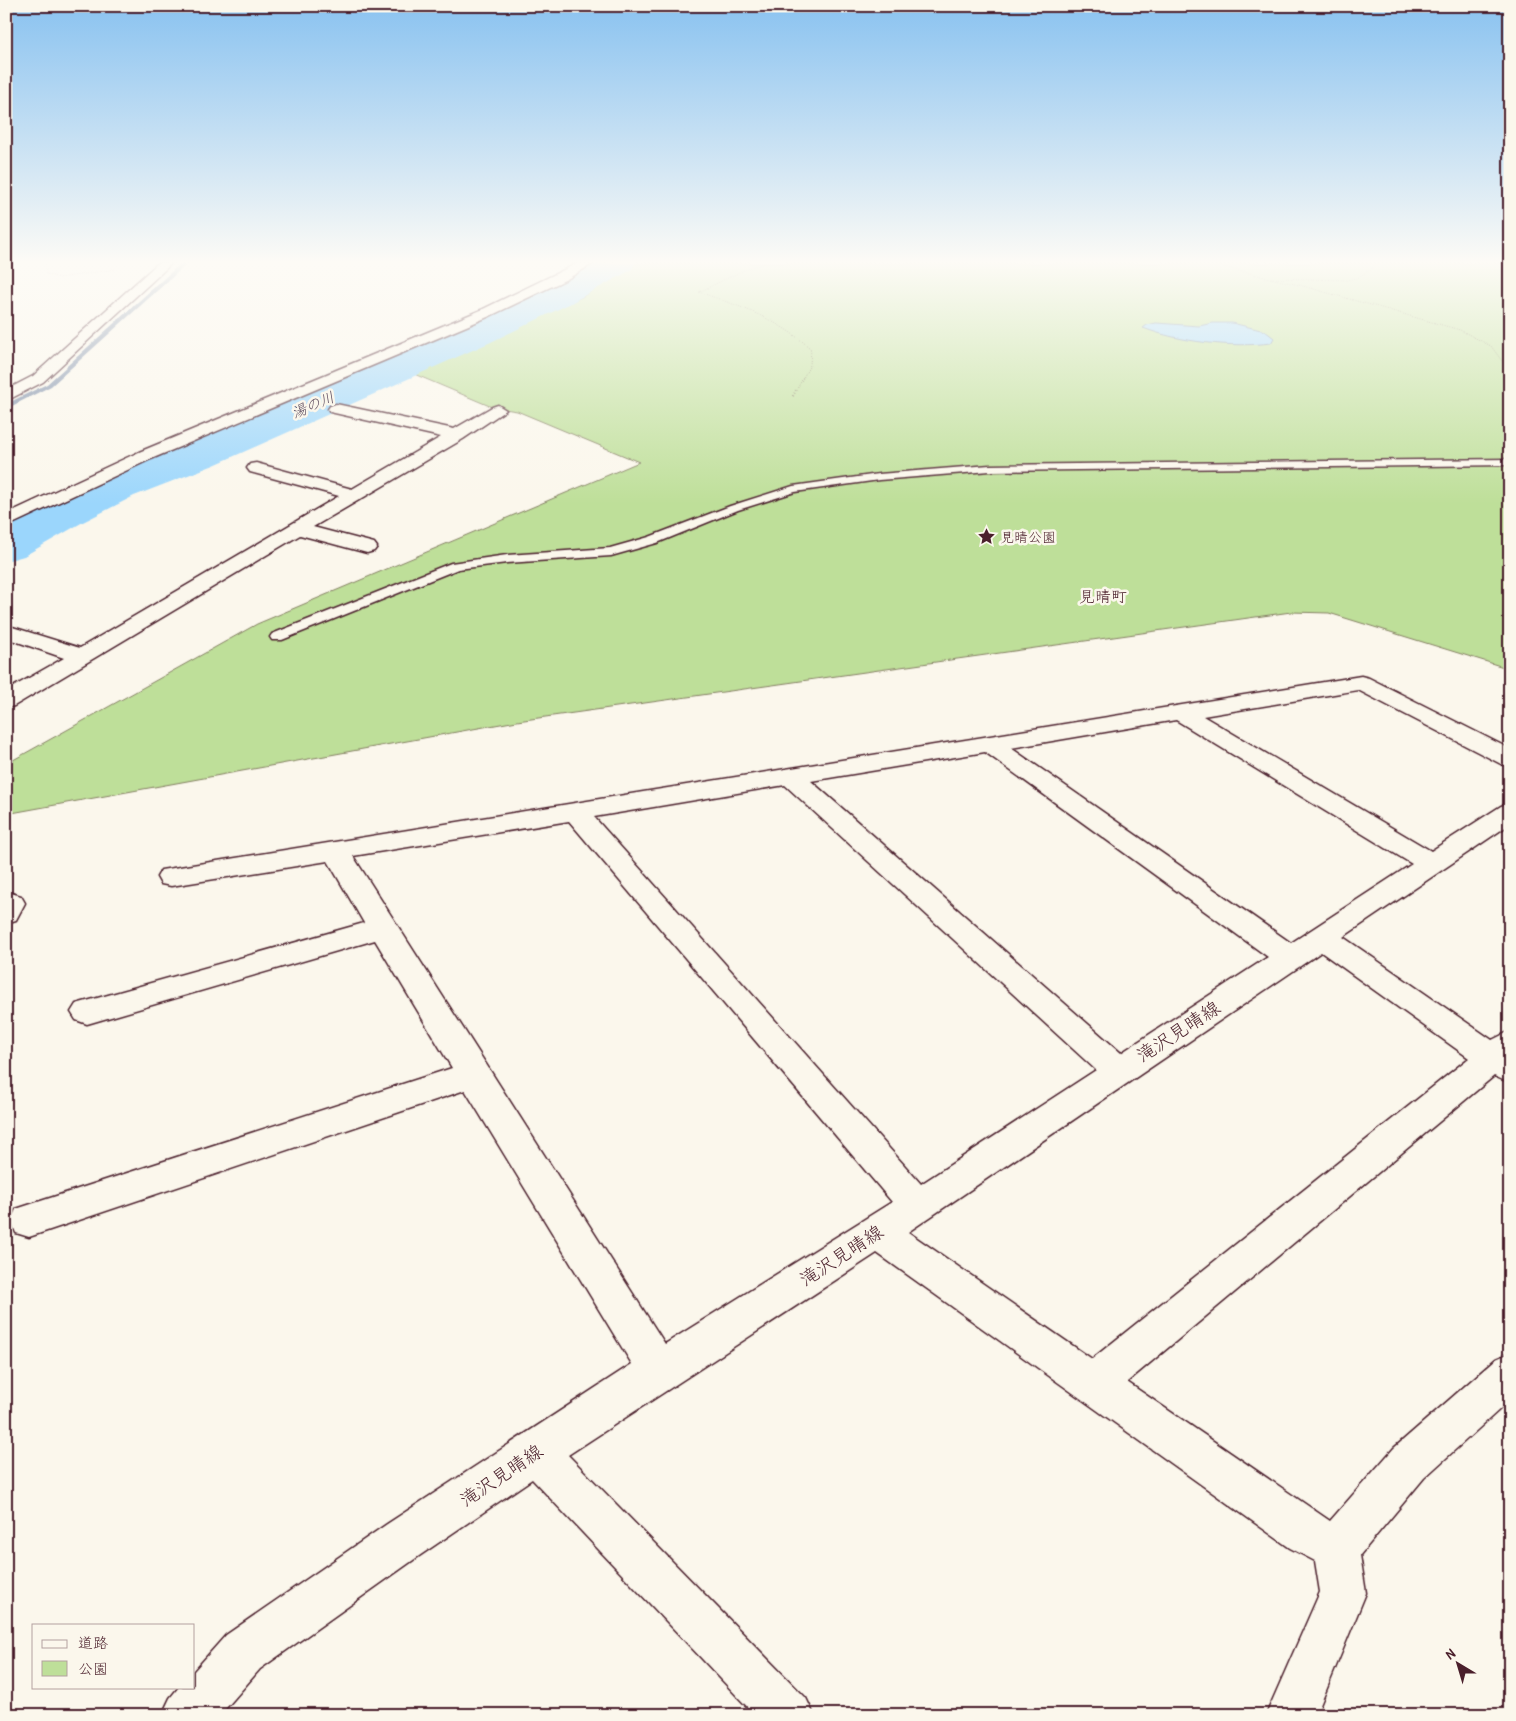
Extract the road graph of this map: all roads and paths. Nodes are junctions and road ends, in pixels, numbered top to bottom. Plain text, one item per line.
1 (78, 343) edge
2 (414, 343) edge
3 (806, 343) edge
4 (1487, 343) edge
5 (1510, 372) edge
6 (6, 396) edge
7 (793, 396) dead end
8 (336, 409) dead end
9 (498, 410) dead end
10 (457, 435) junction
11 (1510, 462) edge
12 (256, 468) dead end
13 (355, 496) junction
14 (6, 521) edge
15 (297, 529) junction
16 (367, 547) dead end
17 (6, 631) edge
18 (276, 636) dead end
19 (81, 656) junction
20 (6, 701) edge
21 (1181, 713) junction
22 (990, 744) junction
23 (1510, 759) edge
24 (791, 777) junction
25 (575, 811) junction
26 (1510, 812) edge
27 (336, 851) junction
28 (1430, 864) junction
29 (171, 877) dead end
30 (6, 904) edge
31 (6, 913) edge
32 (382, 928) junction
33 (1321, 937) junction
34 (1290, 957) junction
35 (87, 1012) dead end
36 (1504, 1057) edge
37 (1118, 1070) junction
38 (473, 1074) junction
39 (917, 1205) junction
40 (29, 1221) dead end
41 (878, 1232) junction
42 (660, 1371) junction
43 (1510, 1373) edge
44 (1093, 1384) junction
45 (535, 1452) junction
46 (1336, 1548) junction
47 (187, 1715) edge
48 (789, 1715) edge
49 (1292, 1715) edge

1 - 6 street
2 - 14 street
3 - 7 path
4 - 5 path
8 - 10 street
9 - 10 street
10 - 13 street
11 - 18 lane
12 - 13 street
13 - 15 street
15 - 16 street
15 - 19 street
17 - 19 street
19 - 20 street
21 - 22 street
21 - 23 street
21 - 28 street
22 - 24 street
22 - 34 street
24 - 25 street
24 - 37 street
25 - 27 street
25 - 39 street
26 - 28 street, 滝沢見晴線
27 - 29 street
27 - 32 street
28 - 33 street, 滝沢見晴線
30 - 31 street
32 - 35 street
32 - 38 street
33 - 34 street, 滝沢見晴線
33 - 36 street
34 - 37 street, 滝沢見晴線
36 - 44 street
37 - 39 street, 滝沢見晴線
38 - 40 street
38 - 42 street
39 - 41 street, 滝沢見晴線
41 - 42 street, 滝沢見晴線
41 - 44 street
42 - 45 street, 滝沢見晴線
43 - 46 street
44 - 46 street
45 - 47 street, 滝沢見晴線
45 - 48 street
46 - 49 street

